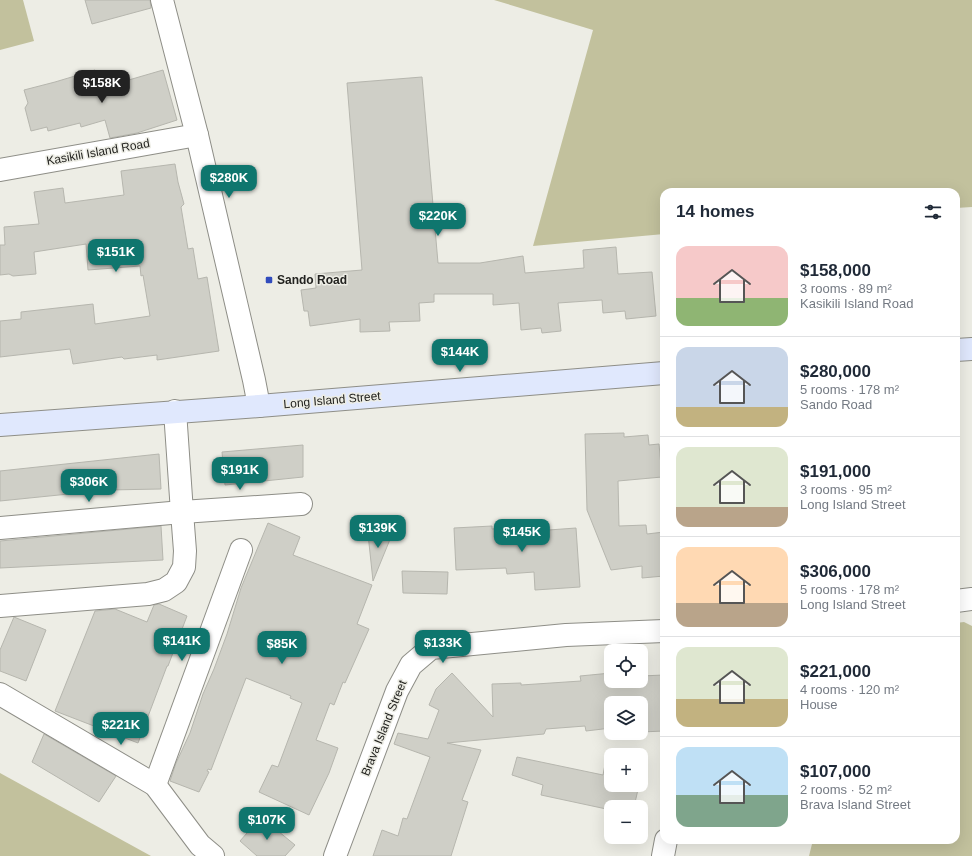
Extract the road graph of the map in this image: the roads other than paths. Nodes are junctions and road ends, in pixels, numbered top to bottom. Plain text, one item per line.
1 (162, 0) edge
2 (197, 135) junction
3 (0, 170) edge
4 (972, 349) edge
5 (960, 350) edge
6 (660, 373) edge
7 (258, 406) junction
8 (175, 411) junction
9 (0, 425) edge
10 (301, 504) dead end
11 (182, 512) junction
12 (0, 528) edge
13 (241, 550) dead end
14 (972, 599) edge
15 (960, 600) edge
16 (0, 606) edge
17 (660, 631) edge
18 (0, 694) edge
19 (155, 785) junction
20 (665, 844) edge
21 (213, 856) edge
22 (335, 856) edge
23 (663, 856) edge

1 - 2 street
2 - 3 street, Kasikili Island Road
2 - 7 street
4 - 5 street
6 - 7 street, Long Island Street
7 - 8 street, Long Island Street
8 - 9 street, Long Island Street
8 - 11 street
10 - 11 street
11 - 12 street
11 - 16 street
13 - 19 street
14 - 15 street
17 - 22 street, Brava Island Street
18 - 19 street
19 - 21 street
20 - 23 street

